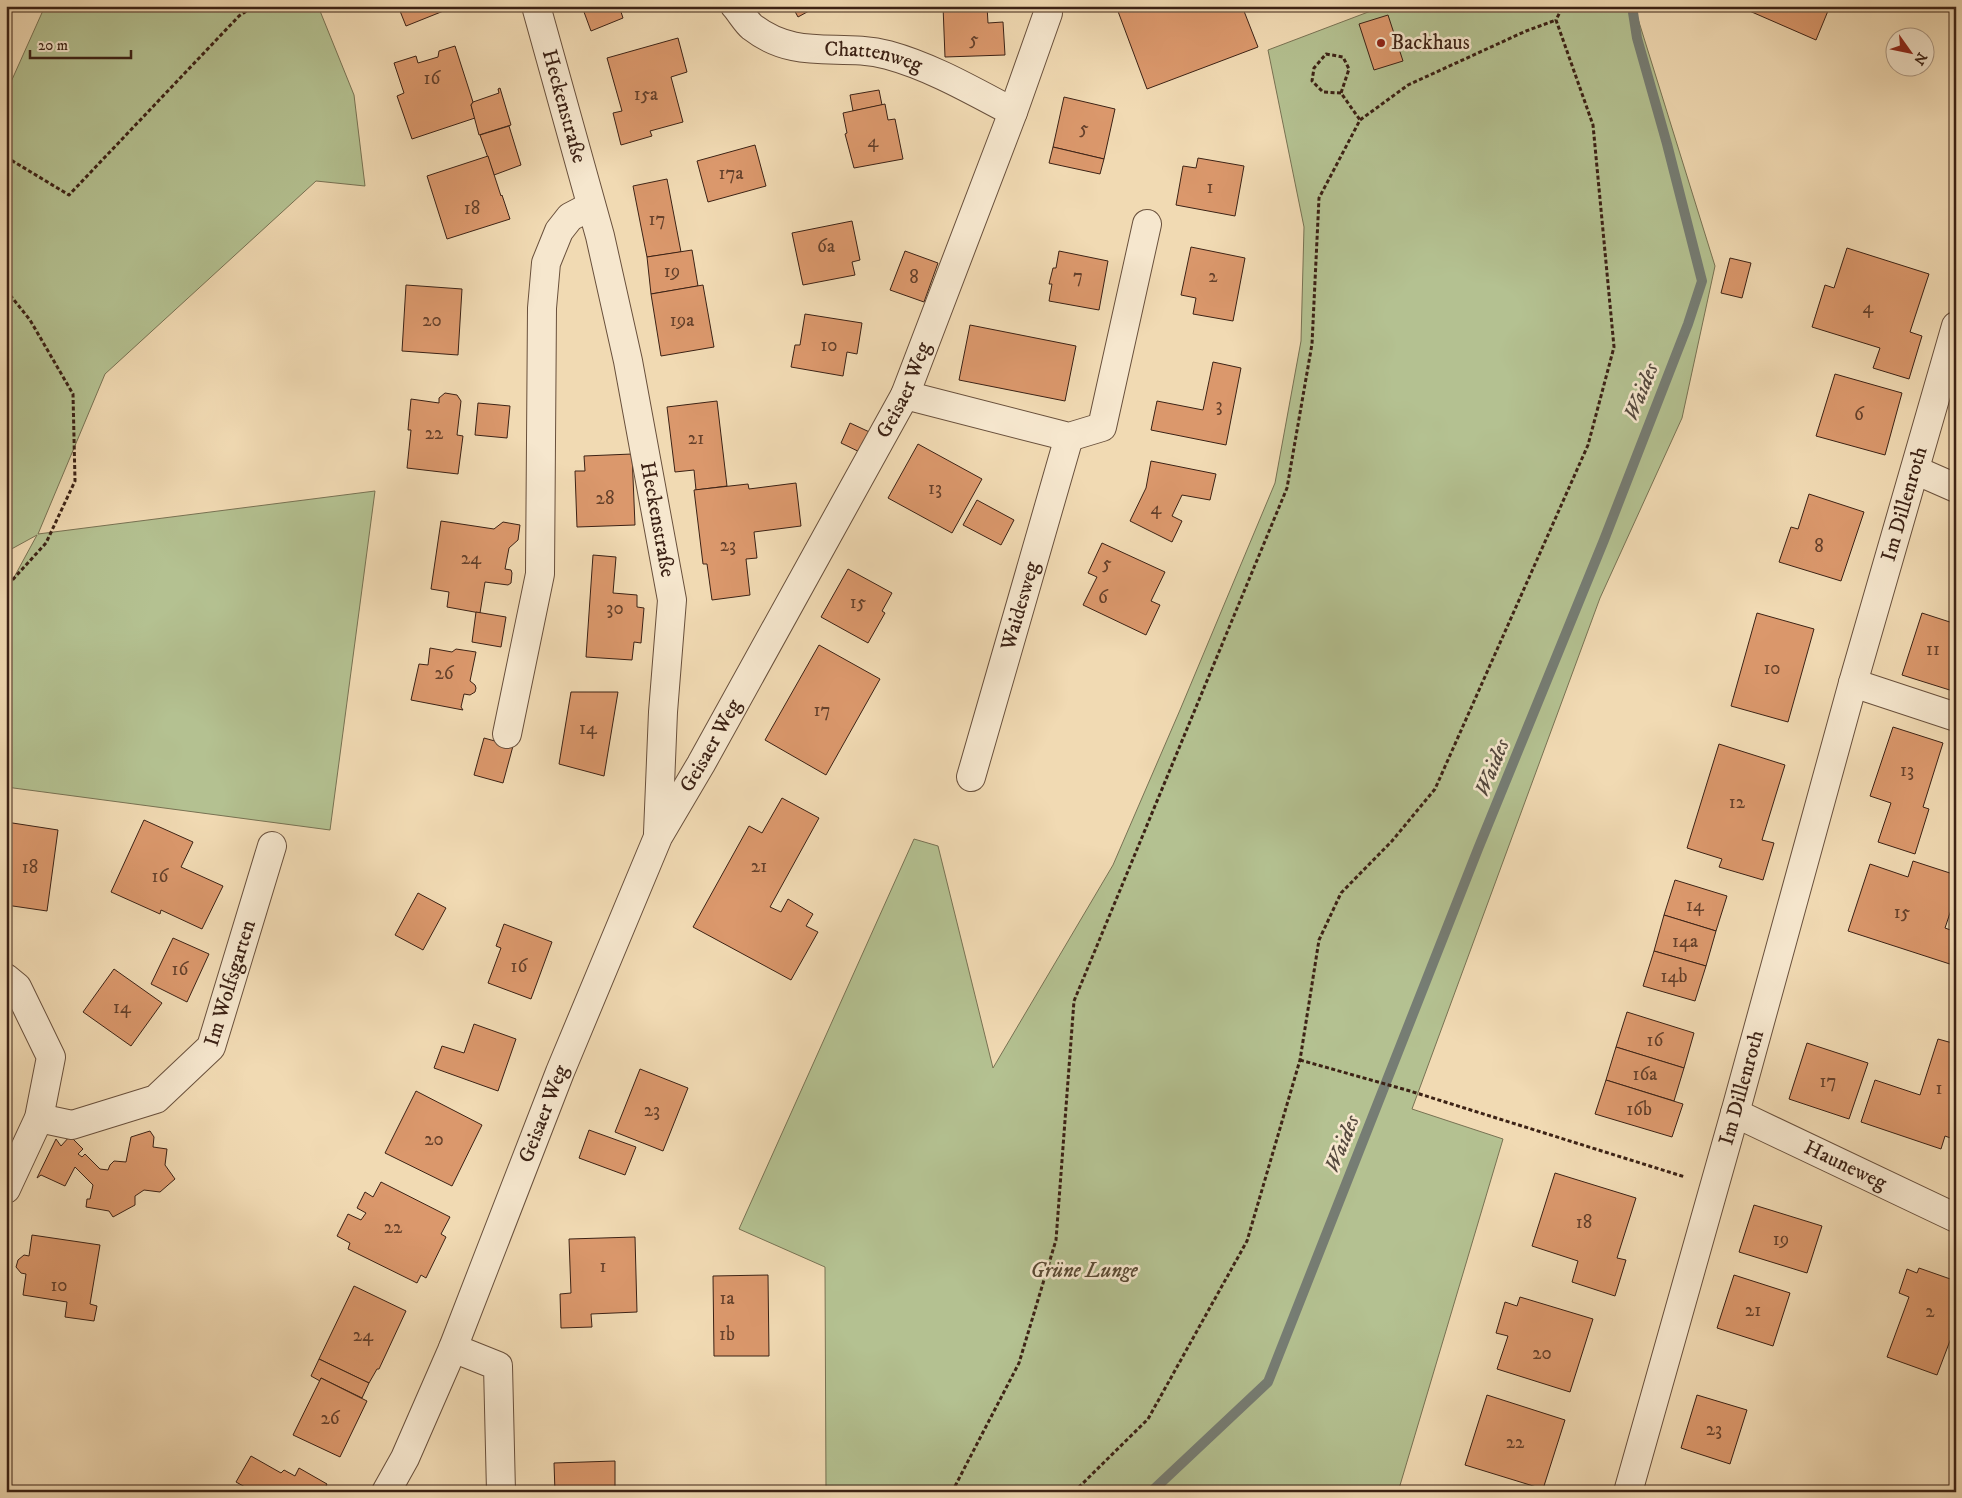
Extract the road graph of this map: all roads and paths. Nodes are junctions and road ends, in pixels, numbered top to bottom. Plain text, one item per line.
1 (254, 6) edge
2 (536, 6) edge
3 (736, 6) edge
4 (1048, 6) edge
5 (1564, 6) edge
6 (1556, 20) junction
7 (1341, 92) junction
8 (1013, 112) junction
9 (1360, 120) junction
10 (6, 157) edge
11 (591, 206) junction
12 (1147, 224) dead end
13 (6, 290) edge
14 (1956, 326) edge
15 (905, 395) junction
16 (1068, 437) junction
17 (1915, 470) junction
18 (1956, 488) edge
19 (6, 586) edge
20 (1853, 683) junction
21 (1956, 717) edge
22 (507, 734) dead end
23 (971, 777) dead end
24 (658, 837) junction
25 (272, 846) dead end
26 (6, 978) edge
27 (1300, 1060) junction
28 (1735, 1113) junction
29 (39, 1118) junction
30 (1714, 1186) junction
31 (6, 1189) edge
32 (1956, 1218) edge
33 (453, 1348) junction
34 (386, 1492) edge
35 (501, 1492) edge
36 (952, 1492) edge
37 (1074, 1492) edge
38 (1628, 1492) edge

1 - 10 path
2 - 11 street, Heckenstraße
3 - 8 street, Chattenweg
4 - 8 street, Geisaer Weg
5 - 6 path
6 - 9 path
6 - 27 path
7 - 7 path
7 - 9 path
8 - 15 street, Geisaer Weg
9 - 36 path
11 - 22 street
11 - 24 street, Heckenstraße
12 - 16 street
13 - 19 path
14 - 17 street, Im Dillenroth
15 - 16 street
15 - 24 street, Geisaer Weg
16 - 23 street, Waidesweg
17 - 18 street
17 - 20 street, Im Dillenroth
20 - 21 street
20 - 28 street, Im Dillenroth
24 - 33 street, Geisaer Weg
25 - 29 street, Im Wolfsgarten
26 - 29 street
27 - 30 path
27 - 37 path
28 - 30 street, Im Dillenroth
28 - 32 street, Hauneweg
29 - 31 street
30 - 38 street, Im Dillenroth
33 - 34 street, Geisaer Weg
33 - 35 street

